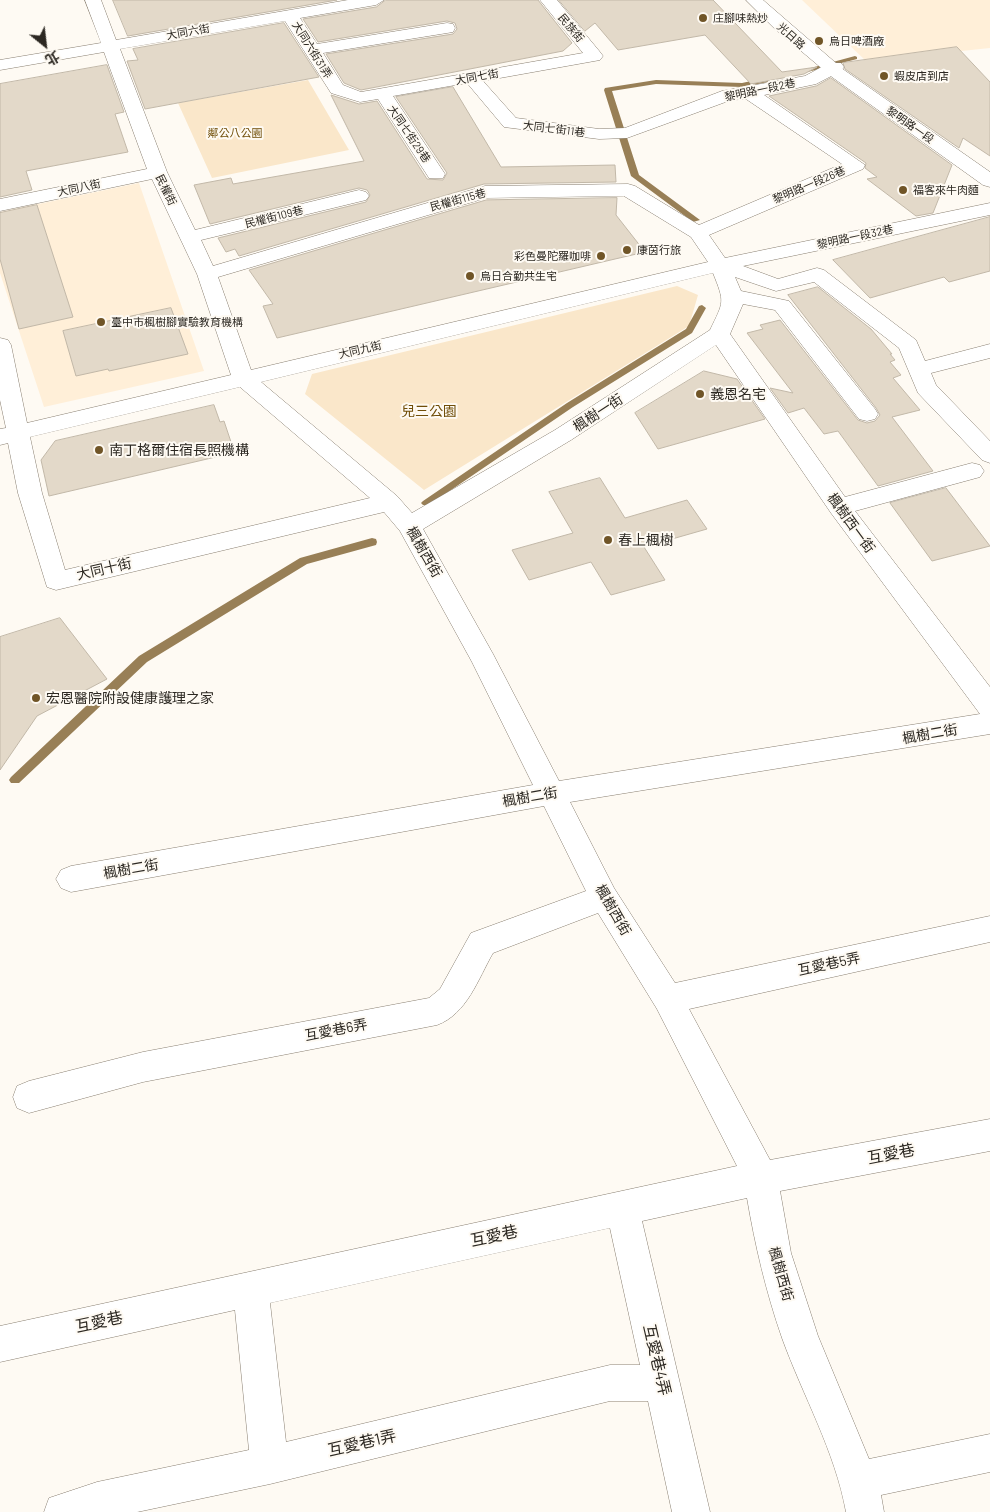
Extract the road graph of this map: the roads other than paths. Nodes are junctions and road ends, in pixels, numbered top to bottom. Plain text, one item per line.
1 (93, 0) edge
2 (376, 0) edge
3 (548, 0) edge
4 (754, 0) edge
5 (290, 15) junction
6 (448, 28) dead end
7 (111, 46) junction
8 (311, 50) junction
9 (594, 56) joint
10 (0, 65) edge
11 (833, 68) junction
12 (472, 78) junction
13 (383, 94) junction
14 (749, 94) junction
15 (360, 97) joint
16 (628, 133) joint
17 (158, 172) junction
18 (436, 174) dead end
19 (990, 181) edge
20 (358, 196) dead end
21 (0, 205) edge
22 (990, 209) edge
23 (698, 233) junction
24 (189, 237) junction
25 (720, 265) junction
26 (207, 274) junction
27 (734, 296) junction
28 (718, 334) junction
29 (0, 345) edge
30 (990, 351) edge
31 (920, 369) junction
32 (243, 378) junction
33 (867, 414) dead end
34 (10, 434) edge
35 (990, 455) edge
36 (972, 471) dead end
37 (389, 502) junction
38 (839, 507) junction
39 (409, 526) junction
40 (990, 707) edge
41 (990, 723) edge
42 (552, 793) junction
43 (71, 880) dead end
44 (604, 897) junction
45 (990, 929) edge
46 (668, 999) junction
47 (28, 1097) dead end
48 (990, 1135) edge
49 (761, 1178) junction
50 (621, 1209) junction
51 (252, 1289) junction
52 (0, 1344) edge
53 (663, 1383) junction
54 (990, 1453) edge
55 (270, 1465) junction
56 (862, 1496) edge
57 (63, 1512) edge
58 (692, 1512) edge

1 - 7 street, 民權街
2 - 5 street, 大同六街
3 - 9 street, 民族街
4 - 11 street, 光日路
5 - 7 street, 大同六街
5 - 8 street, 大同六街31弄
6 - 8 street
7 - 10 street, 大同六街
7 - 17 street, 民權街
8 - 15 street, 大同六街31弄
9 - 12 street, 大同七街
11 - 14 street, 黎明路一段2巷
11 - 19 street, 黎明路一段
12 - 13 street, 大同七街
12 - 16 street, 大同七街11巷
13 - 15 street, 大同七街
13 - 18 street, 大同七街29巷
14 - 16 street, 黎明路一段2巷
14 - 23 street, 黎明路一段26巷
17 - 21 street, 大同八街
17 - 24 street, 民權街
20 - 24 street, 民權街109巷
22 - 25 street, 黎明路一段32巷
23 - 25 street, 民權街115巷
23 - 26 street, 民權街115巷
24 - 26 street, 民權街
25 - 27 street
25 - 31 street
25 - 32 street, 大同九街
26 - 32 street, 民權街
27 - 28 street
27 - 33 street
28 - 38 street, 楓樹西一街
28 - 39 street, 楓樹一街
29 - 34 street, 大同十街
30 - 31 street
31 - 35 street
32 - 34 street, 大同九街
32 - 37 street, 楓樹西街
34 - 37 street, 大同十街
36 - 38 street
37 - 39 street, 楓樹西街
38 - 40 street, 楓樹西一街
39 - 42 street, 楓樹西街
41 - 42 street, 楓樹二街
42 - 43 street, 楓樹二街
42 - 44 street, 楓樹西街
44 - 46 street, 楓樹西街
44 - 47 street, 互愛巷6弄
45 - 46 street, 互愛巷5弄
46 - 49 street, 楓樹西街
48 - 49 street, 互愛巷
49 - 50 street, 互愛巷
49 - 56 street, 楓樹西街
50 - 51 street, 互愛巷
50 - 53 street, 互愛巷4弄
51 - 52 street, 互愛巷
51 - 55 street
53 - 55 street, 互愛巷1弄
53 - 58 street, 互愛巷4弄
54 - 56 street
55 - 57 street, 互愛巷1弄

